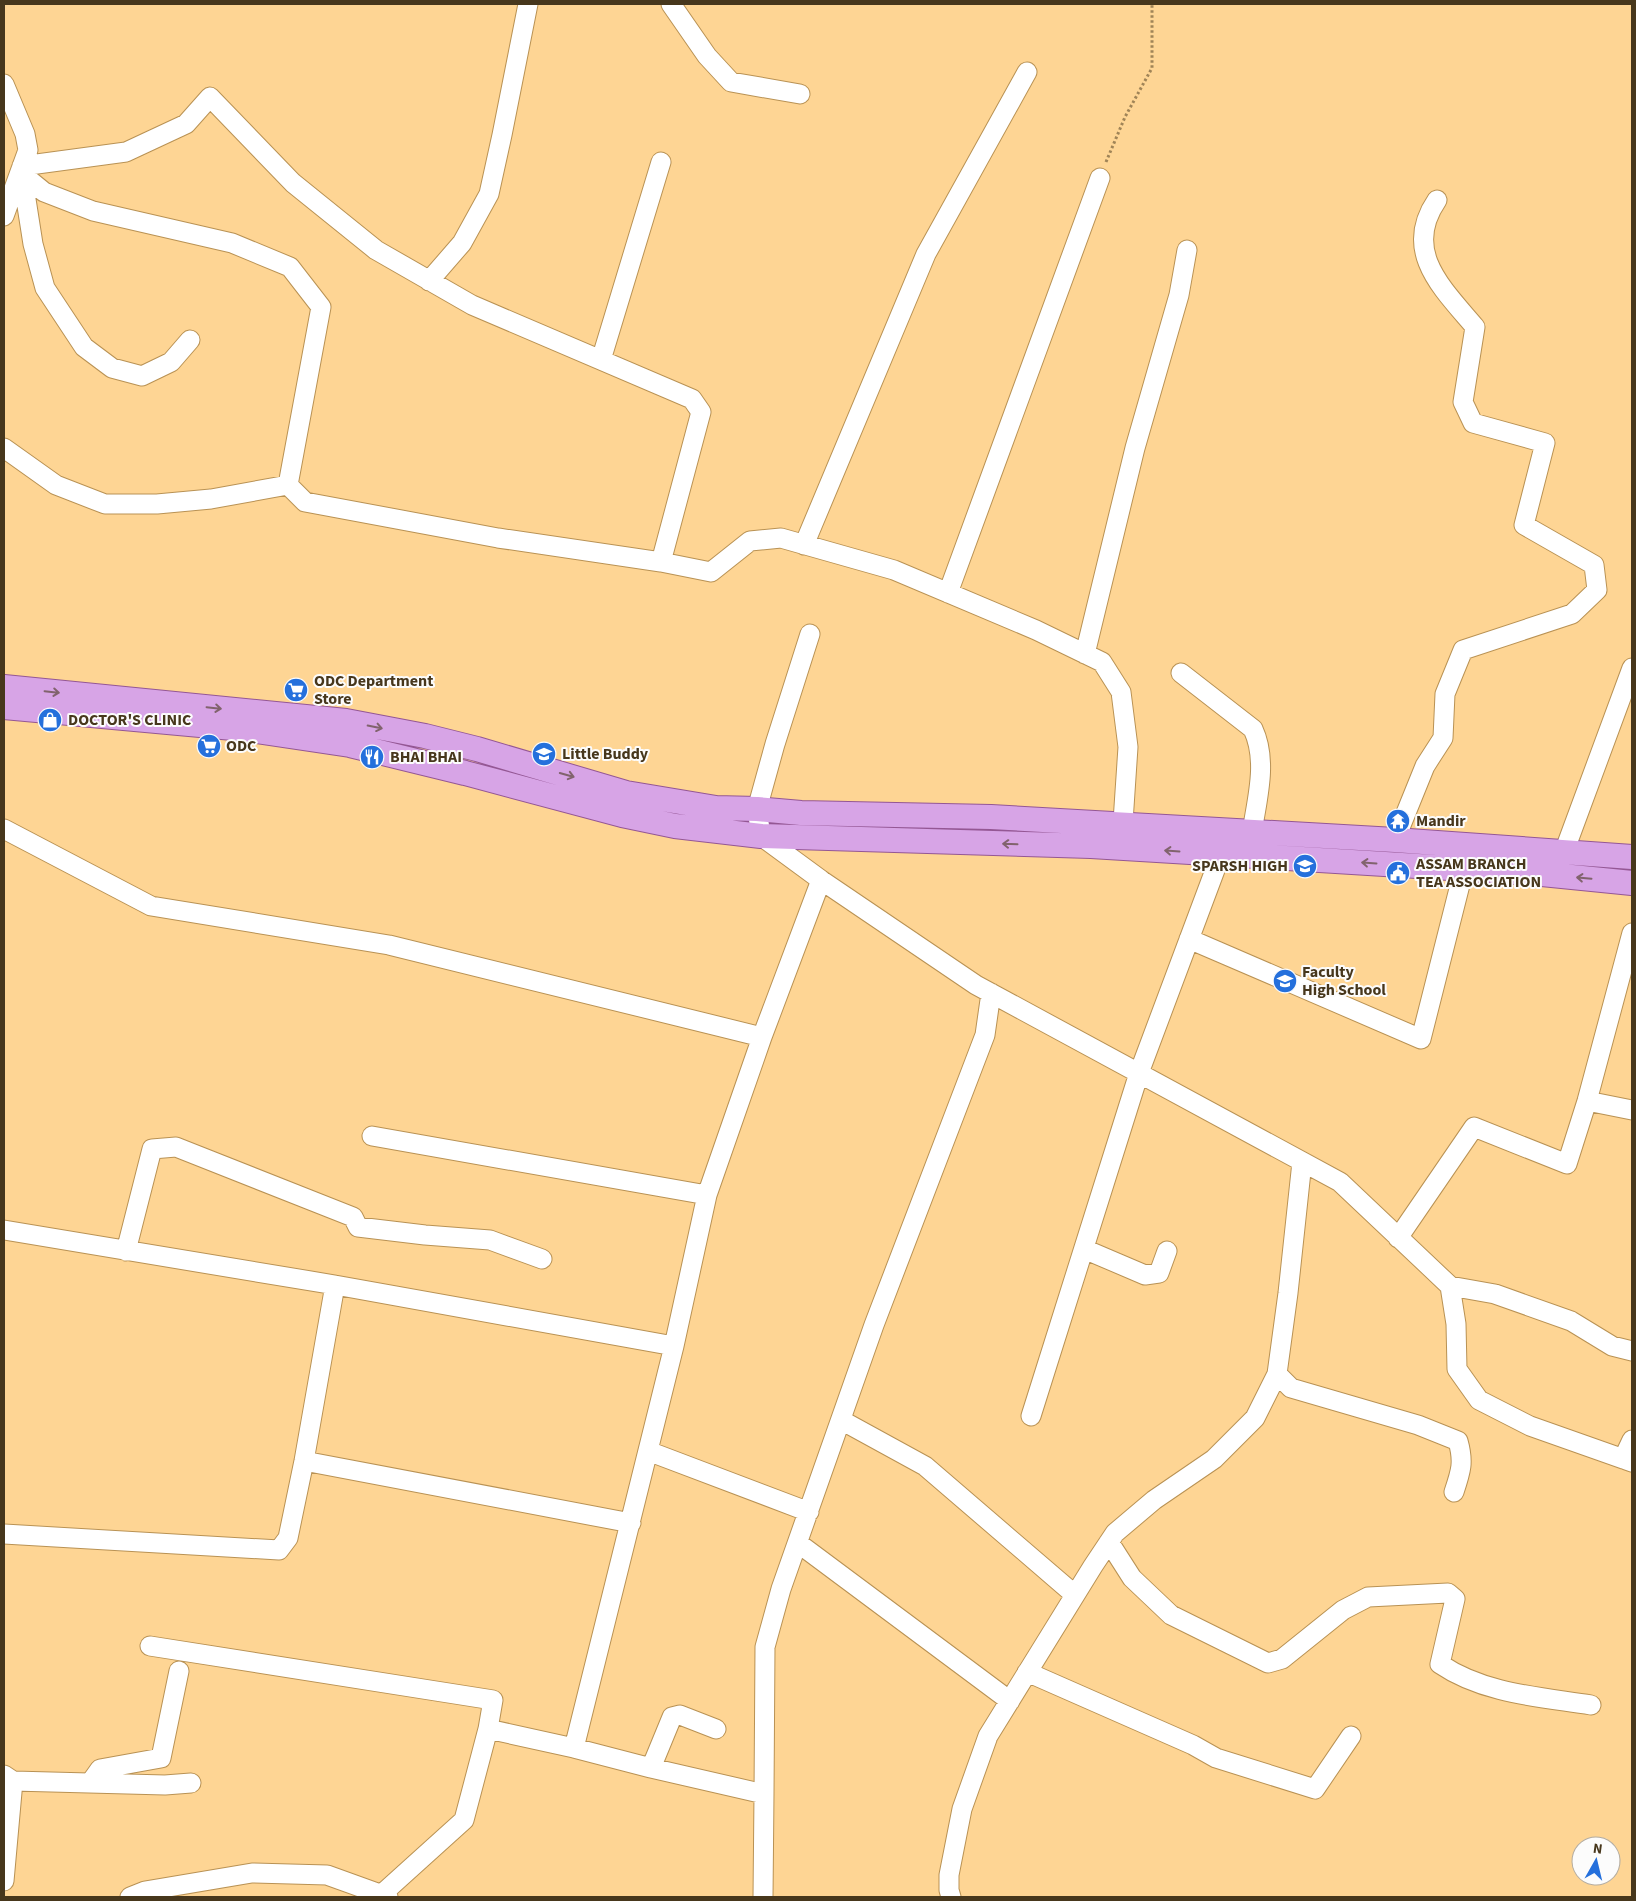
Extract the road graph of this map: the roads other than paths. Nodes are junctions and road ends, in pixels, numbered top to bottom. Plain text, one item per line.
1 (528, 4) edge
2 (672, 4) edge
3 (1027, 72) dead end
4 (5, 90) edge
5 (800, 94) dead end
6 (661, 162) dead end
7 (22, 170) junction
8 (1100, 178) road end
9 (1437, 200) dead end
10 (4, 216) edge
11 (1187, 250) dead end
12 (430, 281) junction
13 (190, 340) dead end
14 (600, 360) junction
15 (4, 448) edge
16 (288, 485) junction
17 (804, 545) junction
18 (660, 562) junction
19 (948, 593) junction
20 (810, 634) dead end
21 (1085, 654) junction
22 (1632, 668) edge
23 (1181, 673) dead end
24 (4, 687) edge
25 (4, 707) edge
26 (756, 808) junction
27 (4, 829) edge
28 (1252, 832) junction
29 (761, 836) junction
30 (1122, 837) junction
31 (1395, 840) junction
32 (1564, 852) junction
33 (1221, 854) junction
34 (1632, 858) edge
35 (1464, 869) junction
36 (821, 880) junction
37 (1632, 883) edge
38 (1632, 933) edge
39 (1189, 939) junction
40 (991, 993) junction
41 (762, 1037) junction
42 (1139, 1073) junction
43 (1587, 1101) junction
44 (1632, 1110) edge
45 (372, 1136) dead end
46 (1302, 1162) junction
47 (707, 1195) junction
48 (4, 1230) edge
49 (1398, 1238) junction
50 (1084, 1249) junction
51 (126, 1250) junction
52 (1168, 1251) dead end
53 (542, 1259) dead end
54 (335, 1285) junction
55 (1450, 1286) junction
56 (674, 1346) junction
57 (1632, 1350) edge
58 (1277, 1374) junction
59 (1031, 1416) dead end
60 (841, 1420) junction
61 (1632, 1440) edge
62 (648, 1451) junction
63 (1628, 1460) edge
64 (304, 1461) junction
65 (1454, 1492) dead end
66 (809, 1512) junction
67 (631, 1523) junction
68 (4, 1534) edge
69 (1109, 1542) junction
70 (798, 1543) junction
71 (1075, 1595) junction
72 (150, 1646) dead end
73 (179, 1671) dead end
74 (1027, 1672) junction
75 (1010, 1700) junction
76 (1592, 1705) dead end
77 (488, 1729) junction
78 (716, 1729) dead end
79 (1351, 1736) dead end
80 (574, 1748) junction
81 (651, 1768) junction
82 (8, 1778) edge
83 (90, 1783) junction
84 (191, 1783) dead end
85 (764, 1794) junction
86 (4, 1881) edge
87 (190, 1890) edge
88 (383, 1896) edge
89 (130, 1897) edge
90 (764, 1897) edge
91 (951, 1897) edge

1 - 12 street
2 - 5 street
3 - 17 street
4 - 7 street
6 - 14 street
7 - 10 street
7 - 12 street
7 - 13 street
7 - 16 street
8 - 19 street
9 - 31 street
11 - 21 street
12 - 14 street
14 - 18 street
15 - 16 street
16 - 18 street
17 - 18 street
17 - 19 street
19 - 21 street
20 - 26 street
21 - 30 street
22 - 32 street
23 - 28 street
24 -> 26 main road
25 - 29 main road
26 - 29 street
26 - 30 main road
27 - 41 street
28 - 30 main road
28 - 31 main road
30 -> 29 main road
29 - 36 street
33 -> 30 main road
31 - 32 main road
32 - 34 main road
35 -> 33 main road
33 - 39 street
37 -> 35 main road
35 - 39 street
36 - 40 street
36 - 41 street
38 - 43 street
39 - 42 street
40 - 42 street
40 - 60 street
41 - 47 street
42 - 46 street
42 - 50 street
43 - 44 street
43 - 49 street
45 - 47 street
46 - 49 street
46 - 58 street
47 - 56 street
48 - 51 street
49 - 55 street
50 - 52 street
50 - 59 street
51 - 53 street
51 - 54 street
54 - 56 street
54 - 64 street
55 - 57 street
55 - 63 street
56 - 62 street
58 - 65 street
58 - 69 street
60 - 66 street
60 - 71 street
61 - 63 street
62 - 66 street
62 - 67 street
64 - 67 street
64 - 68 street
66 - 70 street
67 - 80 street
69 - 71 street
69 - 76 street
70 - 75 street
70 - 85 street
71 - 74 street
72 - 77 street
73 - 83 street
74 - 75 street
74 - 79 street
75 - 91 street
77 - 80 street
77 - 88 street
78 - 81 street
80 - 81 street
81 - 85 street
82 - 83 street
82 - 86 street
83 - 84 street
85 - 90 street
87 - 88 street
87 - 89 street

